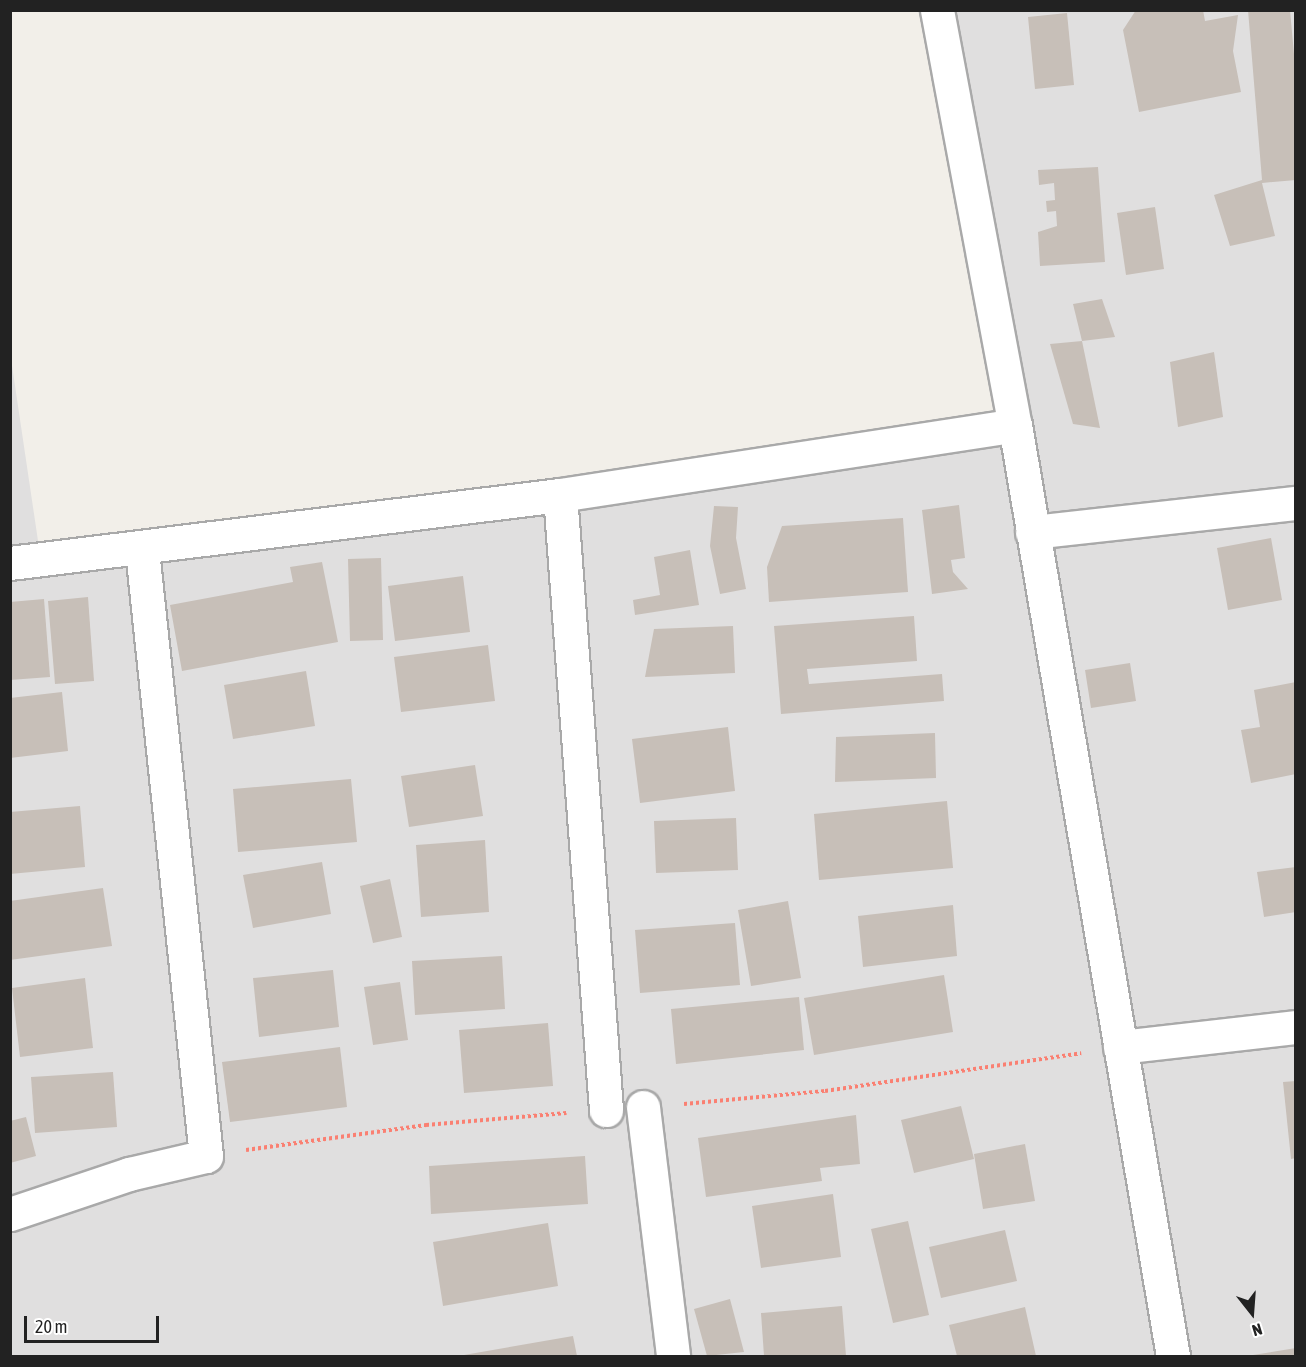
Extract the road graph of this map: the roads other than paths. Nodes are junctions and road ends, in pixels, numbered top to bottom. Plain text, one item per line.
1 (937, 10) edge
2 (1015, 425) junction
3 (560, 495) junction
4 (1296, 503) edge
5 (1032, 532) junction
6 (142, 550) junction
7 (10, 563) edge
8 (1296, 1027) edge
9 (1120, 1047) junction
10 (643, 1107) dead end
11 (606, 1110) dead end
12 (10, 1214) edge
13 (673, 1356) edge
14 (1173, 1356) edge

1 - 2 street
2 - 3 street
2 - 5 street
3 - 6 street
3 - 11 street
4 - 5 street
5 - 9 street
6 - 7 street
6 - 12 street
8 - 9 street
9 - 14 street
10 - 13 street

